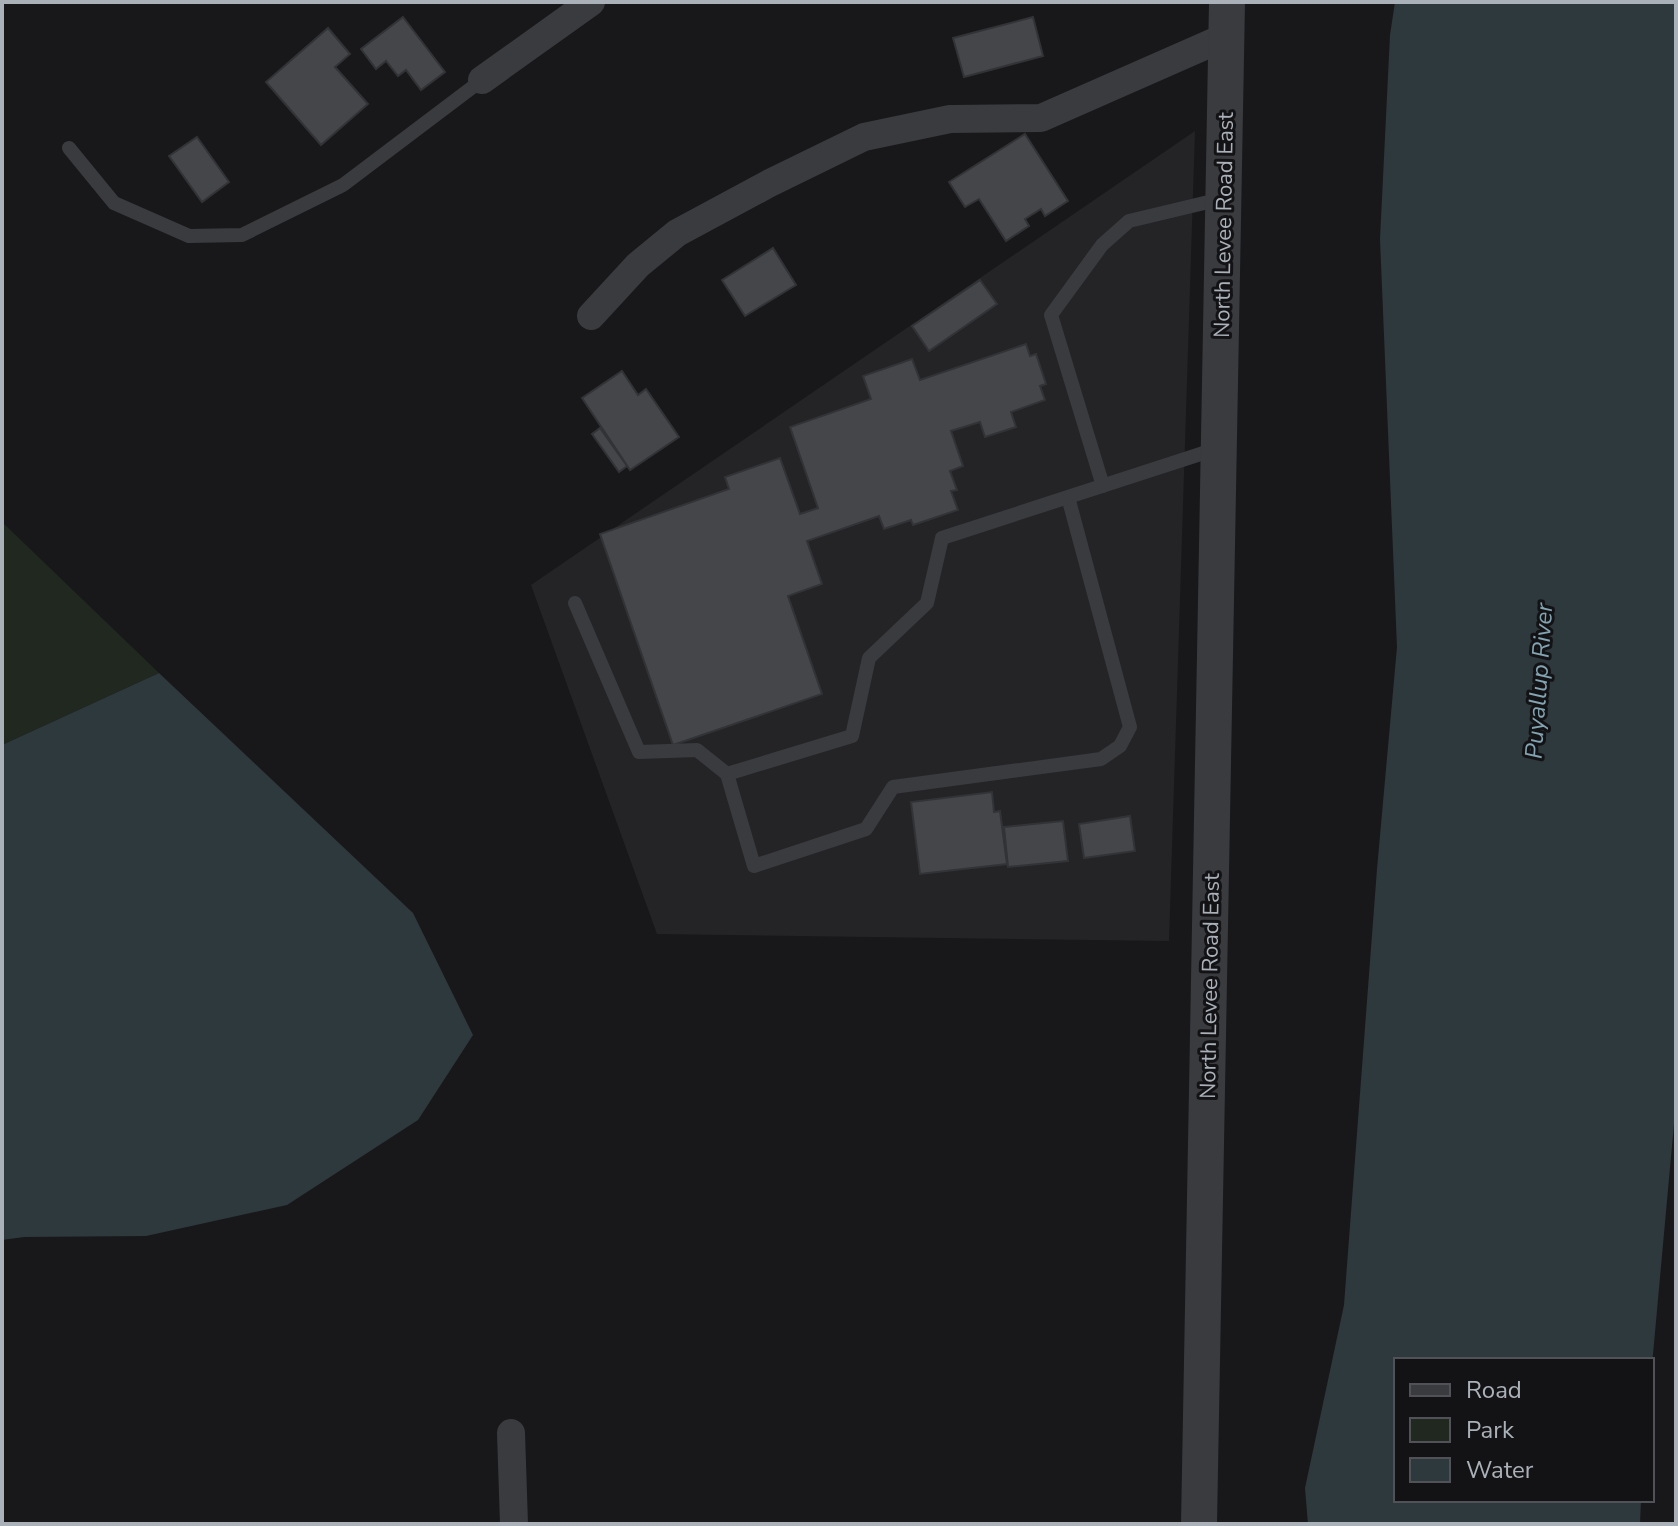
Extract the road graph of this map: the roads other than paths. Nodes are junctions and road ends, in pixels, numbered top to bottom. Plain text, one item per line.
1 (591, 2) edge
2 (1226, 20) edge
3 (482, 80) joint
4 (69, 148) dead end
5 (1223, 199) junction
6 (591, 316) dead end
7 (1220, 448) junction
8 (1103, 486) junction
9 (1068, 497) junction
10 (575, 603) dead end
11 (727, 774) junction
12 (511, 1433) dead end
13 (514, 1524) edge
14 (1199, 1524) edge

1 - 3 street
2 - 5 street, North Levee Road East
2 - 6 street
3 - 4 lane
5 - 7 street, North Levee Road East
5 - 8 lane
7 - 8 lane
7 - 14 street, North Levee Road East
8 - 9 lane
9 - 11 lane
9 - 11 lane
10 - 11 lane
12 - 13 street

